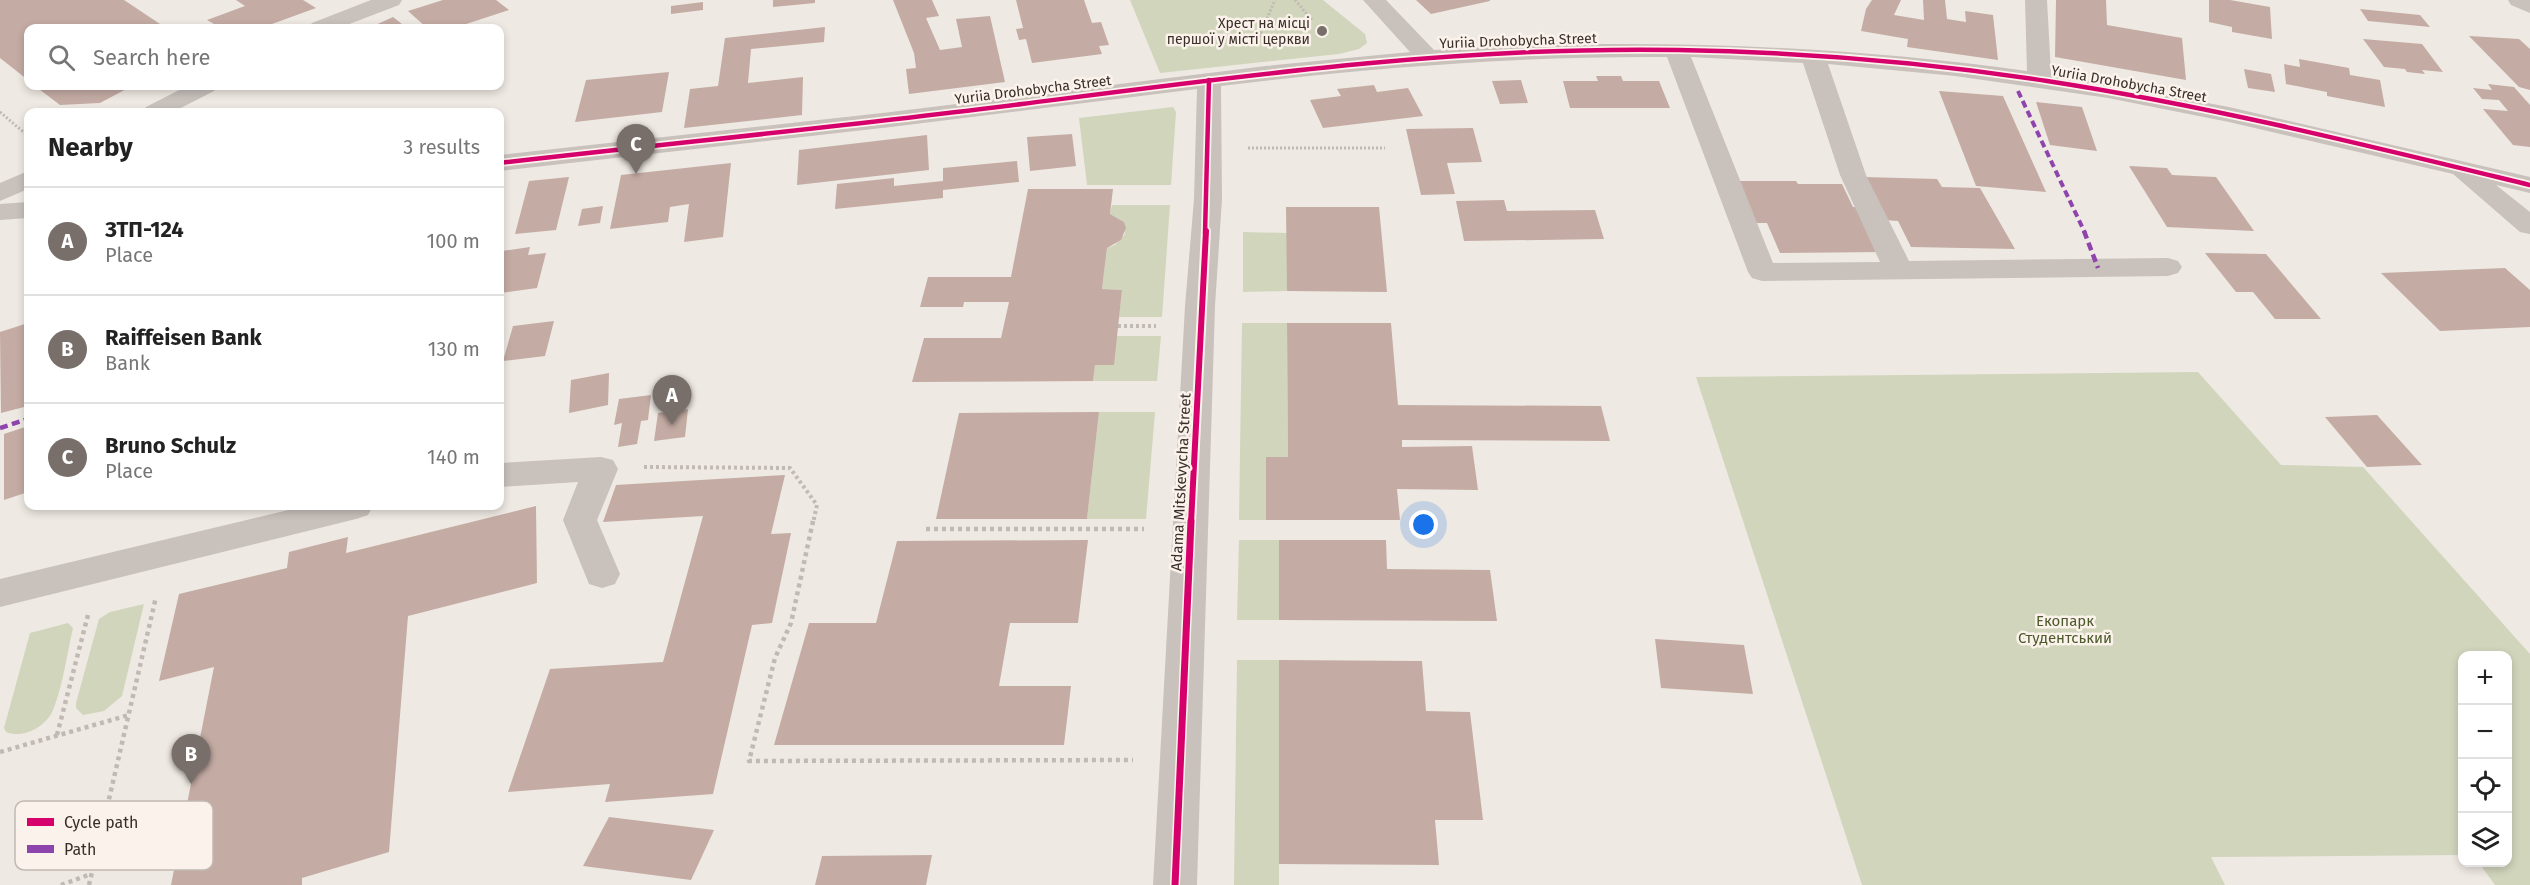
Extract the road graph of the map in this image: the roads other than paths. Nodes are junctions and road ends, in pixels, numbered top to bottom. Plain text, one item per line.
1 (391, 0) edge
2 (1374, 0) edge
3 (2036, 0) edge
4 (2519, 0) edge
5 (2530, 6) edge
6 (330, 24) edge
7 (1676, 50) junction
8 (1427, 56) junction
9 (1813, 56) junction
10 (1209, 80) junction
11 (2039, 80) junction
12 (197, 90) edge
13 (163, 108) edge
14 (504, 163) edge
15 (2460, 168) junction
16 (24, 181) edge
17 (2530, 185) edge
18 (0, 193) edge
19 (24, 210) edge
20 (0, 212) edge
21 (2530, 226) edge
22 (2168, 267) dead end
23 (1899, 271) junction
24 (504, 475) edge
25 (340, 510) edge
26 (602, 574) dead end
27 (0, 593) edge
28 (1175, 885) edge

1 - 6 street
2 - 8 street
3 - 11 street
4 - 5 street
7 - 8 street, Yuriia Drohobycha Street
7 - 9 street, Yuriia Drohobycha Street
7 - 23 street
8 - 10 street, Yuriia Drohobycha Street
9 - 11 street, Yuriia Drohobycha Street
9 - 23 street
10 - 14 street, Yuriia Drohobycha Street
10 - 28 street, Adama Mitskevycha Street
11 - 15 street, Yuriia Drohobycha Street
12 - 13 street
15 - 17 street, Yuriia Drohobycha Street
15 - 21 street
16 - 18 street
19 - 20 street
22 - 23 street
24 - 26 street
25 - 27 street

